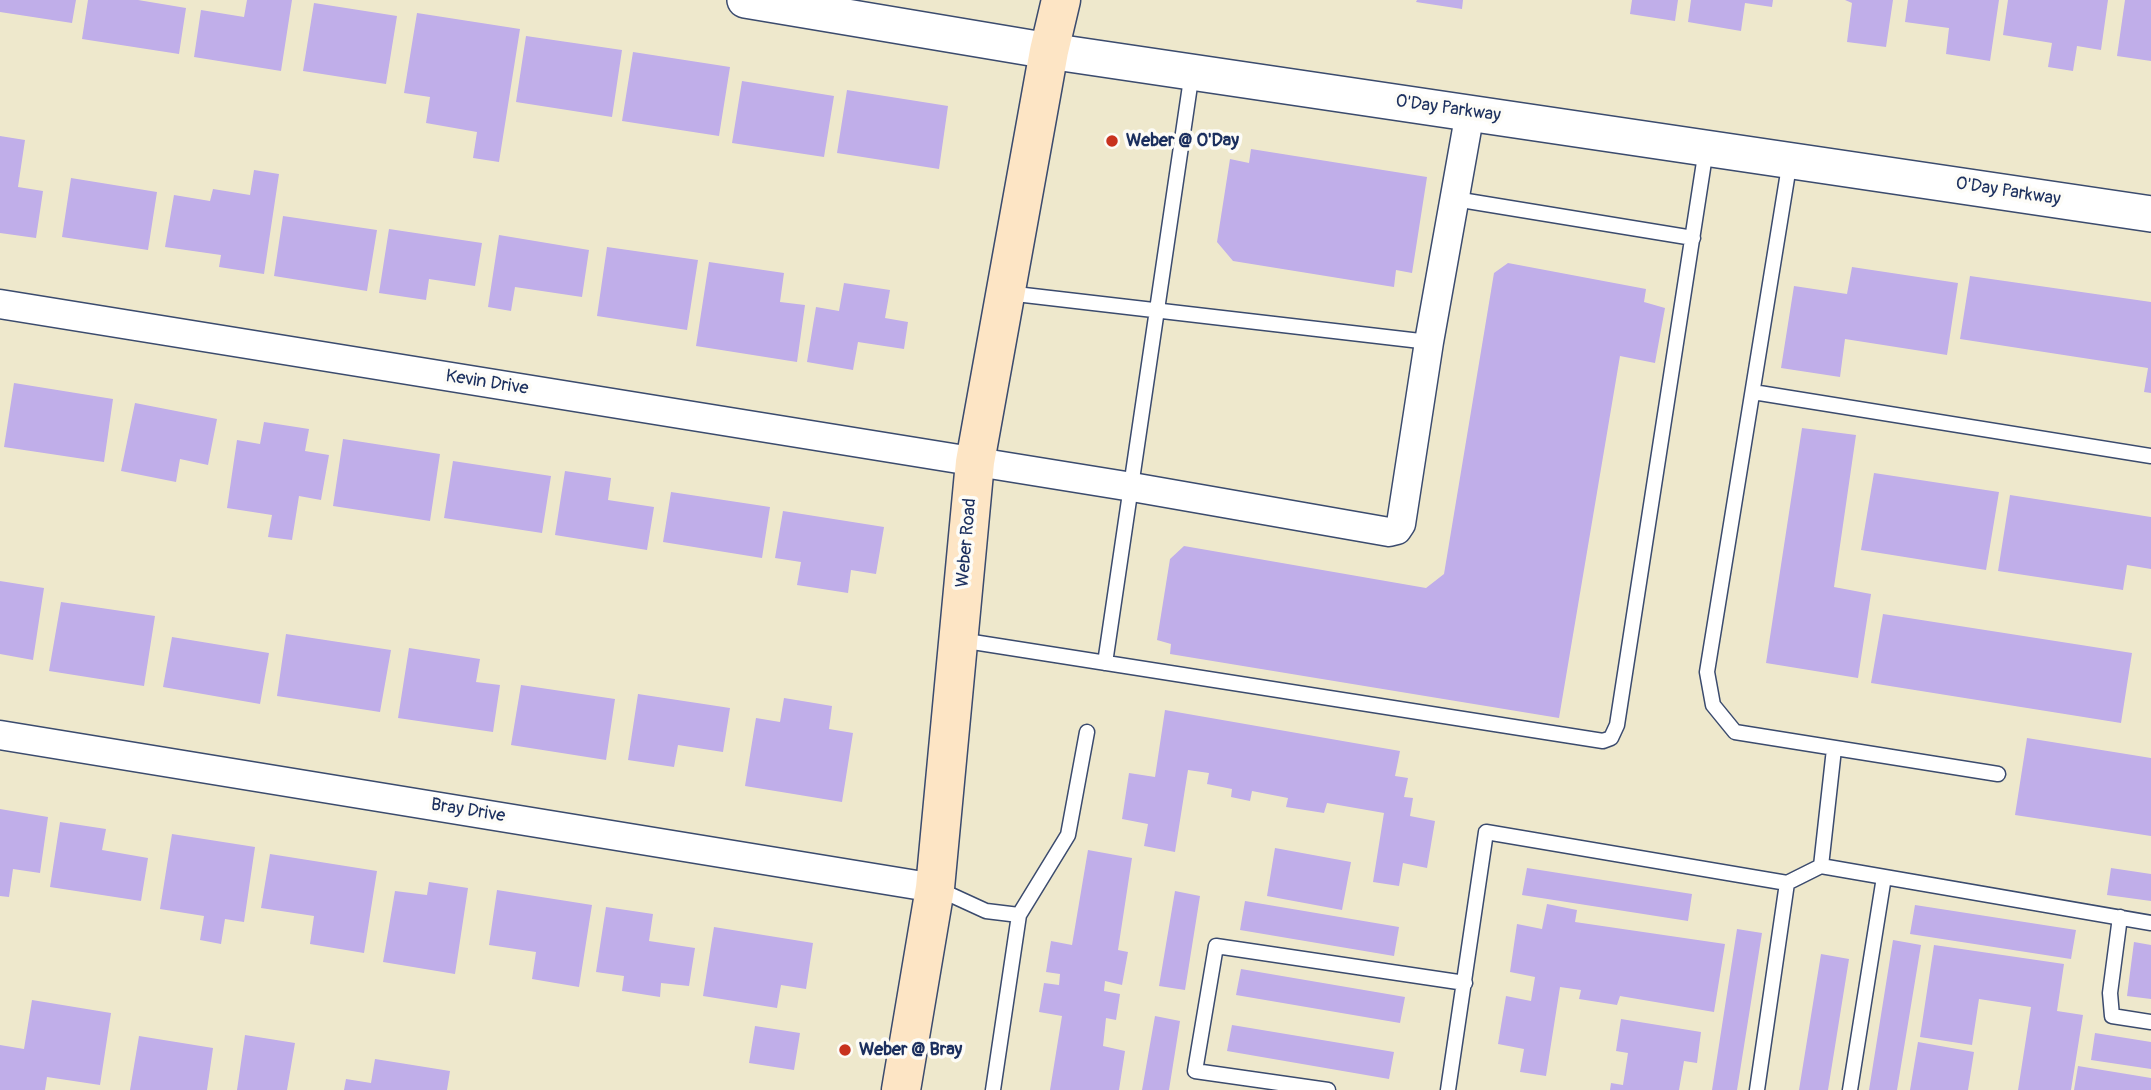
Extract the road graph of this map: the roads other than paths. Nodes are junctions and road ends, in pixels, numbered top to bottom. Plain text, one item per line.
1 (745, 0) edge
2 (1061, 0) edge
3 (1049, 51) junction
4 (1192, 72) junction
5 (1470, 112) junction
6 (1706, 147) junction
7 (1790, 159) junction
8 (1455, 199) junction
9 (2151, 214) edge
10 (1693, 237) junction
11 (1006, 292) junction
12 (0, 304) edge
13 (1157, 310) junction
14 (1429, 342) junction
15 (1753, 392) junction
16 (2151, 456) edge
17 (975, 462) junction
18 (1132, 487) junction
19 (958, 640) junction
20 (1105, 663) junction
21 (1087, 732) dead end
22 (0, 735) edge
23 (1833, 749) junction
24 (1998, 774) dead end
25 (1821, 866) junction
26 (1884, 877) junction
27 (1787, 883) junction
28 (935, 888) junction
29 (1019, 915) junction
30 (2120, 917) junction
31 (2151, 923) edge
32 (1465, 984) junction
33 (2151, 1023) edge
34 (901, 1090) edge
35 (993, 1090) edge
36 (1328, 1090) edge
37 (1447, 1090) edge
38 (1757, 1090) edge
39 (1850, 1090) edge

1 - 3 street, O'Day Parkway
2 - 3 main road, Weber Road
3 - 4 street, O'Day Parkway
3 - 11 main road, Weber Road
4 - 5 street, O'Day Parkway
4 - 13 lane
5 - 6 street, O'Day Parkway
5 - 8 street
6 - 7 street, O'Day Parkway
6 - 10 lane
7 - 9 street, O'Day Parkway
7 - 15 lane
8 - 10 lane
8 - 14 street
10 - 20 lane
11 - 13 lane
11 - 17 main road, Weber Road
12 - 17 street, Kevin Drive
13 - 14 lane
13 - 18 lane
14 - 18 street, Kevin Drive
15 - 16 lane
15 - 23 lane
17 - 18 street, Kevin Drive
17 - 19 main road, Weber Road
18 - 20 lane
19 - 20 lane
19 - 28 main road, Weber Road
21 - 29 lane
22 - 28 street, Bray Drive
23 - 24 lane
23 - 25 lane
25 - 26 lane
25 - 27 lane
26 - 30 lane
26 - 39 lane
27 - 32 lane
27 - 38 lane
28 - 29 lane
28 - 34 main road, Weber Road
29 - 35 lane
30 - 31 lane
30 - 33 lane
32 - 36 lane
32 - 37 lane

